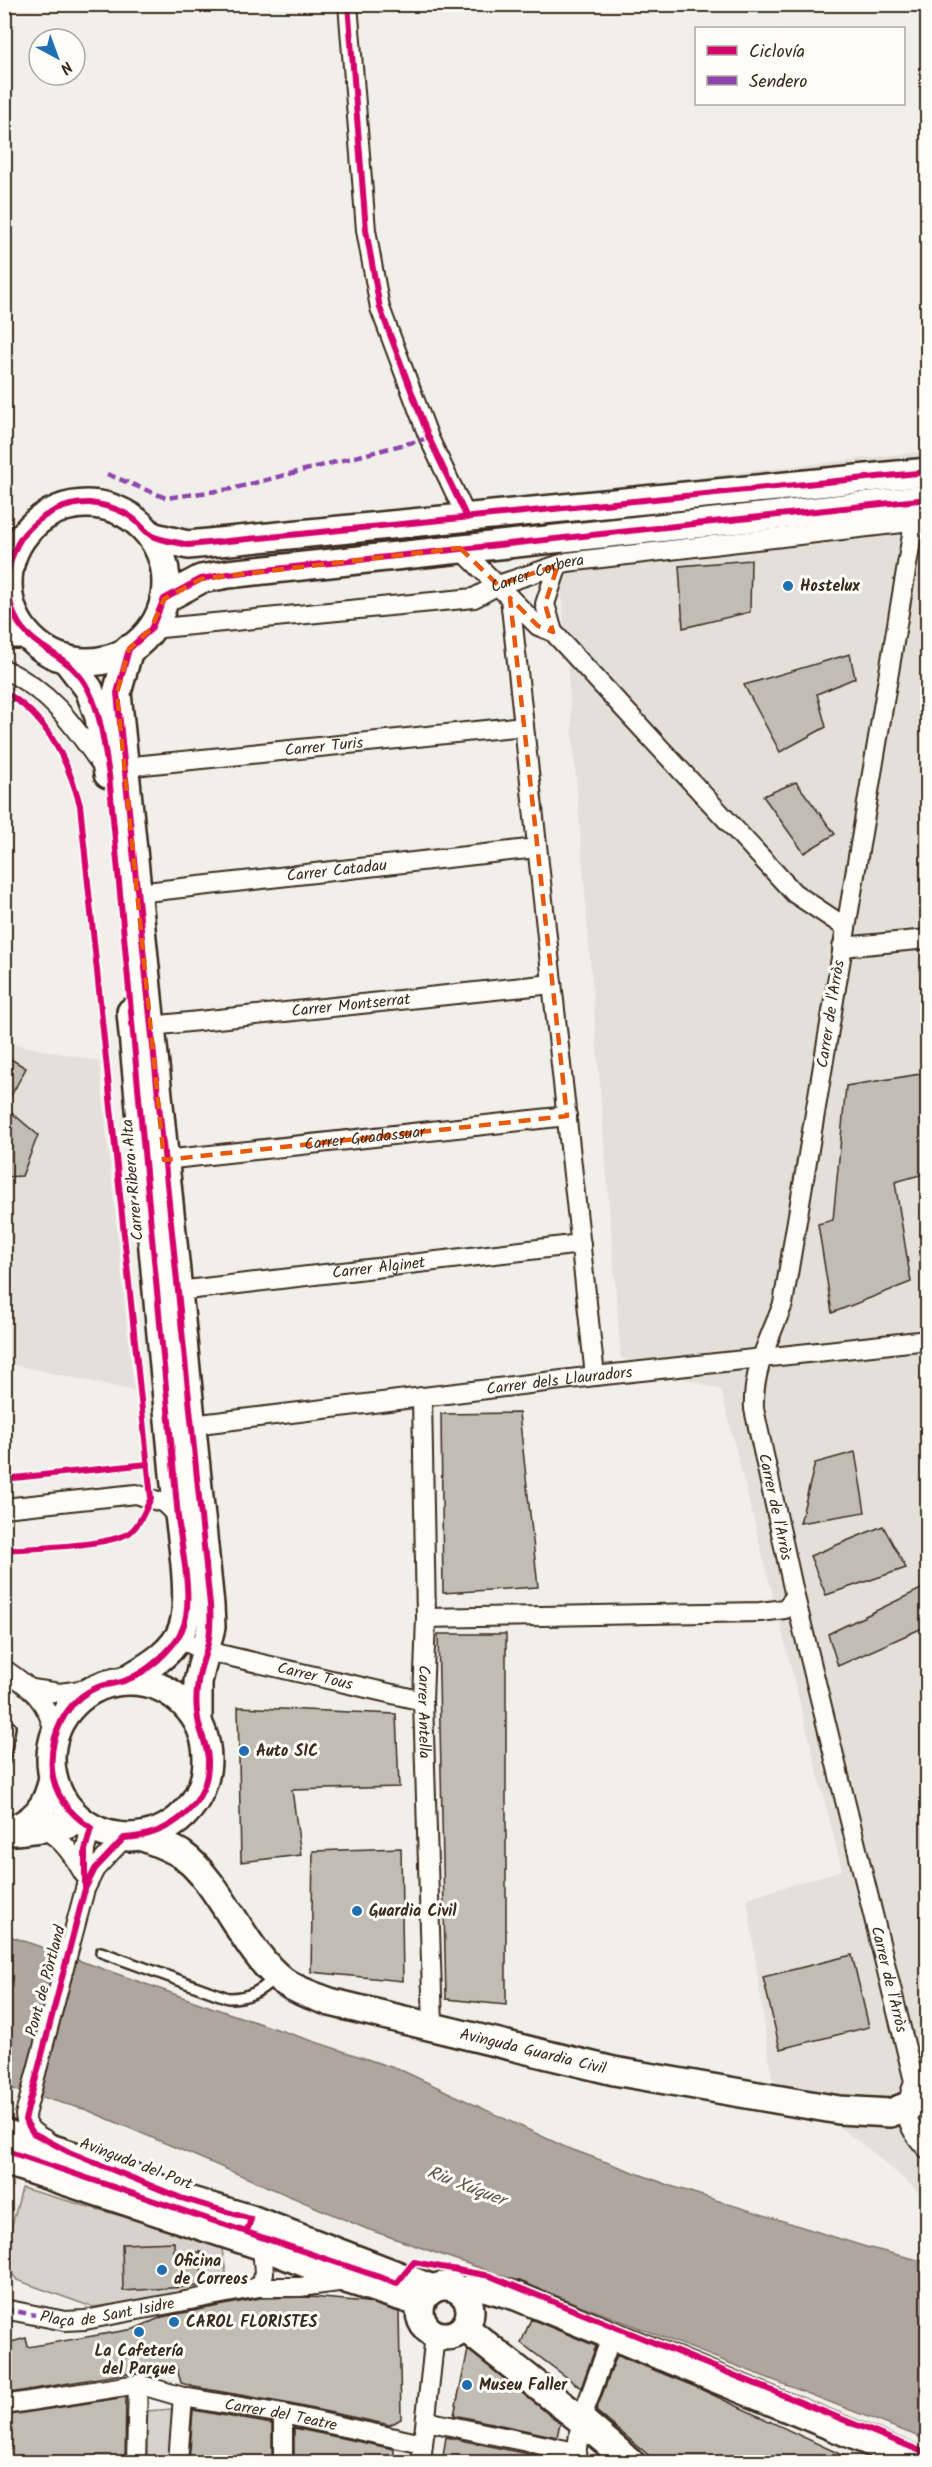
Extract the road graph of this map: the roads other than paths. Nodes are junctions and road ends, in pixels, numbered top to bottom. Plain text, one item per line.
1 (348, 4) edge
2 (927, 472) edge
3 (927, 498) edge
4 (467, 518) junction
5 (920, 522) edge
6 (151, 536) junction
7 (460, 548) junction
8 (8, 558) edge
9 (558, 565) junction
10 (504, 591) junction
11 (164, 599) junction
12 (10, 616) edge
13 (151, 629) junction
14 (553, 632) junction
15 (4, 643) edge
16 (39, 646) junction
17 (129, 649) junction
18 (66, 659) junction
19 (4, 669) edge
20 (524, 726) junction
21 (117, 771) junction
22 (537, 848) junction
23 (137, 894) junction
24 (845, 927) junction
25 (927, 939) edge
26 (842, 947) junction
27 (552, 984) junction
28 (151, 1026) junction
29 (567, 1116) junction
30 (164, 1160) junction
31 (581, 1244) junction
32 (178, 1291) junction
33 (927, 1340) edge
34 (762, 1359) junction
35 (595, 1376) junction
36 (422, 1397) junction
37 (192, 1425) junction
38 (4, 1508) edge
39 (178, 1517) junction
40 (795, 1597) junction
41 (426, 1618) junction
42 (182, 1630) junction
43 (206, 1651) junction
44 (4, 1669) edge
45 (124, 1681) junction
46 (95, 1688) junction
47 (32, 1689) junction
48 (423, 1701) junction
49 (198, 1720) junction
50 (4, 1723) edge
51 (55, 1735) junction
52 (4, 1761) edge
53 (53, 1777) junction
54 (195, 1803) junction
55 (85, 1824) junction
56 (42, 1828) junction
57 (4, 1832) edge
58 (133, 1838) junction
59 (196, 1868) junction
60 (84, 1881) junction
61 (101, 1952) dead end
62 (276, 1975) junction
63 (433, 2026) junction
64 (916, 2096) edge
65 (25, 2115) junction
66 (4, 2126) edge
67 (4, 2133) edge
68 (927, 2150) edge
69 (69, 2152) junction
70 (4, 2161) edge
71 (262, 2246) junction
72 (349, 2280) junction
73 (259, 2288) junction
74 (462, 2292) junction
75 (427, 2296) junction
76 (4, 2309) edge
77 (465, 2328) junction
78 (435, 2335) junction
79 (612, 2335) junction
80 (138, 2384) junction
81 (183, 2397) junction
82 (4, 2405) edge
83 (283, 2414) junction
84 (581, 2420) junction
85 (426, 2421) junction
86 (423, 2444) junction
87 (575, 2457) edge
88 (136, 2463) edge
89 (178, 2463) edge
90 (283, 2463) edge
91 (421, 2463) edge
92 (630, 2463) edge
93 (919, 2463) edge

1 - 4 street
2 - 4 street
3 - 7 street
4 - 6 street
5 - 9 street, Carrer Corbera
5 - 24 street, Carrer de l'Arròs
6 - 8 street
6 - 11 street
7 - 10 street
7 - 11 street
8 - 12 street
9 - 10 street, Carrer Corbera
9 - 14 street
10 - 13 street, Carrer Corbera
10 - 14 street
10 - 20 street
11 - 13 street
12 - 16 street
13 - 17 street
14 - 24 street
15 - 16 lane
16 - 18 street
17 - 18 street
17 - 21 street, Carrer Ribera Alta
18 - 21 street, Carrer Ribera Alta
19 - 21 street
20 - 21 street, Carrer Turis
20 - 22 street
21 - 23 street, Carrer Ribera Alta
21 - 39 street, Carrer Ribera Alta
22 - 23 street, Carrer Catadau
22 - 27 street
23 - 28 street, Carrer Ribera Alta
24 - 26 street, Carrer de l'Arròs
25 - 26 street
26 - 34 street, Carrer de l'Arròs
27 - 28 street, Carrer Montserrat
27 - 29 street
28 - 30 street, Carrer Ribera Alta
29 - 30 street, Carrer Guadassuar
29 - 31 street
30 - 32 street, Carrer Ribera Alta
31 - 32 street, Carrer Alginet
31 - 35 street
32 - 37 street, Carrer Ribera Alta
33 - 34 street, Carrer dels Llauradors
34 - 35 street, Carrer dels Llauradors
34 - 40 street, Carrer de l'Arròs
35 - 36 street, Carrer dels Llauradors
36 - 37 street, Carrer dels Llauradors
36 - 41 street, Carrer Antella
37 - 43 street, Carrer Ribera Alta
38 - 39 street
39 - 42 street, Carrer Ribera Alta
40 - 41 street
40 - 64 street, Carrer de l'Arròs
41 - 48 street, Carrer Antella
42 - 43 street
42 - 45 street, Carrer Ribera Alta
43 - 48 street, Carrer Tous
43 - 49 street, Carrer Ribera Alta
44 - 47 street
45 - 46 street
45 - 49 street
46 - 47 street
46 - 51 street
47 - 51 street
48 - 63 street, Carrer Antella
49 - 54 street
50 - 52 lane
51 - 53 street
53 - 55 street
53 - 57 street
54 - 58 street
54 - 59 street, Avinguda Guardia Civil
55 - 56 street
55 - 58 street
55 - 60 street
56 - 57 street
56 - 60 street
58 - 59 street, Avinguda Guardia Civil
58 - 60 street
59 - 62 street, Avinguda Guardia Civil
60 - 65 street, Pont de Pòrtland
61 - 62 lane
62 - 63 street, Avinguda Guardia Civil
63 - 64 street, Avinguda Guardia Civil
64 - 68 street, Carrer de l'Arròs
65 - 66 street
65 - 69 street, Avinguda del Port
67 - 69 street, Avinguda del Port
69 - 75 street, Avinguda del Port
70 - 71 street
71 - 72 street
71 - 73 street
72 - 73 street, Plaça de Sant Isidre
72 - 75 street, Plaça de Sant Isidre
73 - 76 street, Plaça de Sant Isidre
74 - 75 street
74 - 77 street
74 - 79 street
75 - 78 street
77 - 78 street
77 - 84 street
78 - 85 street
79 - 84 street
79 - 93 street
80 - 81 street, Carrer del Teatre
80 - 82 street
80 - 88 street
81 - 83 street, Carrer del Teatre
81 - 89 street
83 - 86 street, Carrer del Teatre
83 - 90 street
84 - 87 street
84 - 92 street
85 - 86 street
85 - 87 street
86 - 91 street

